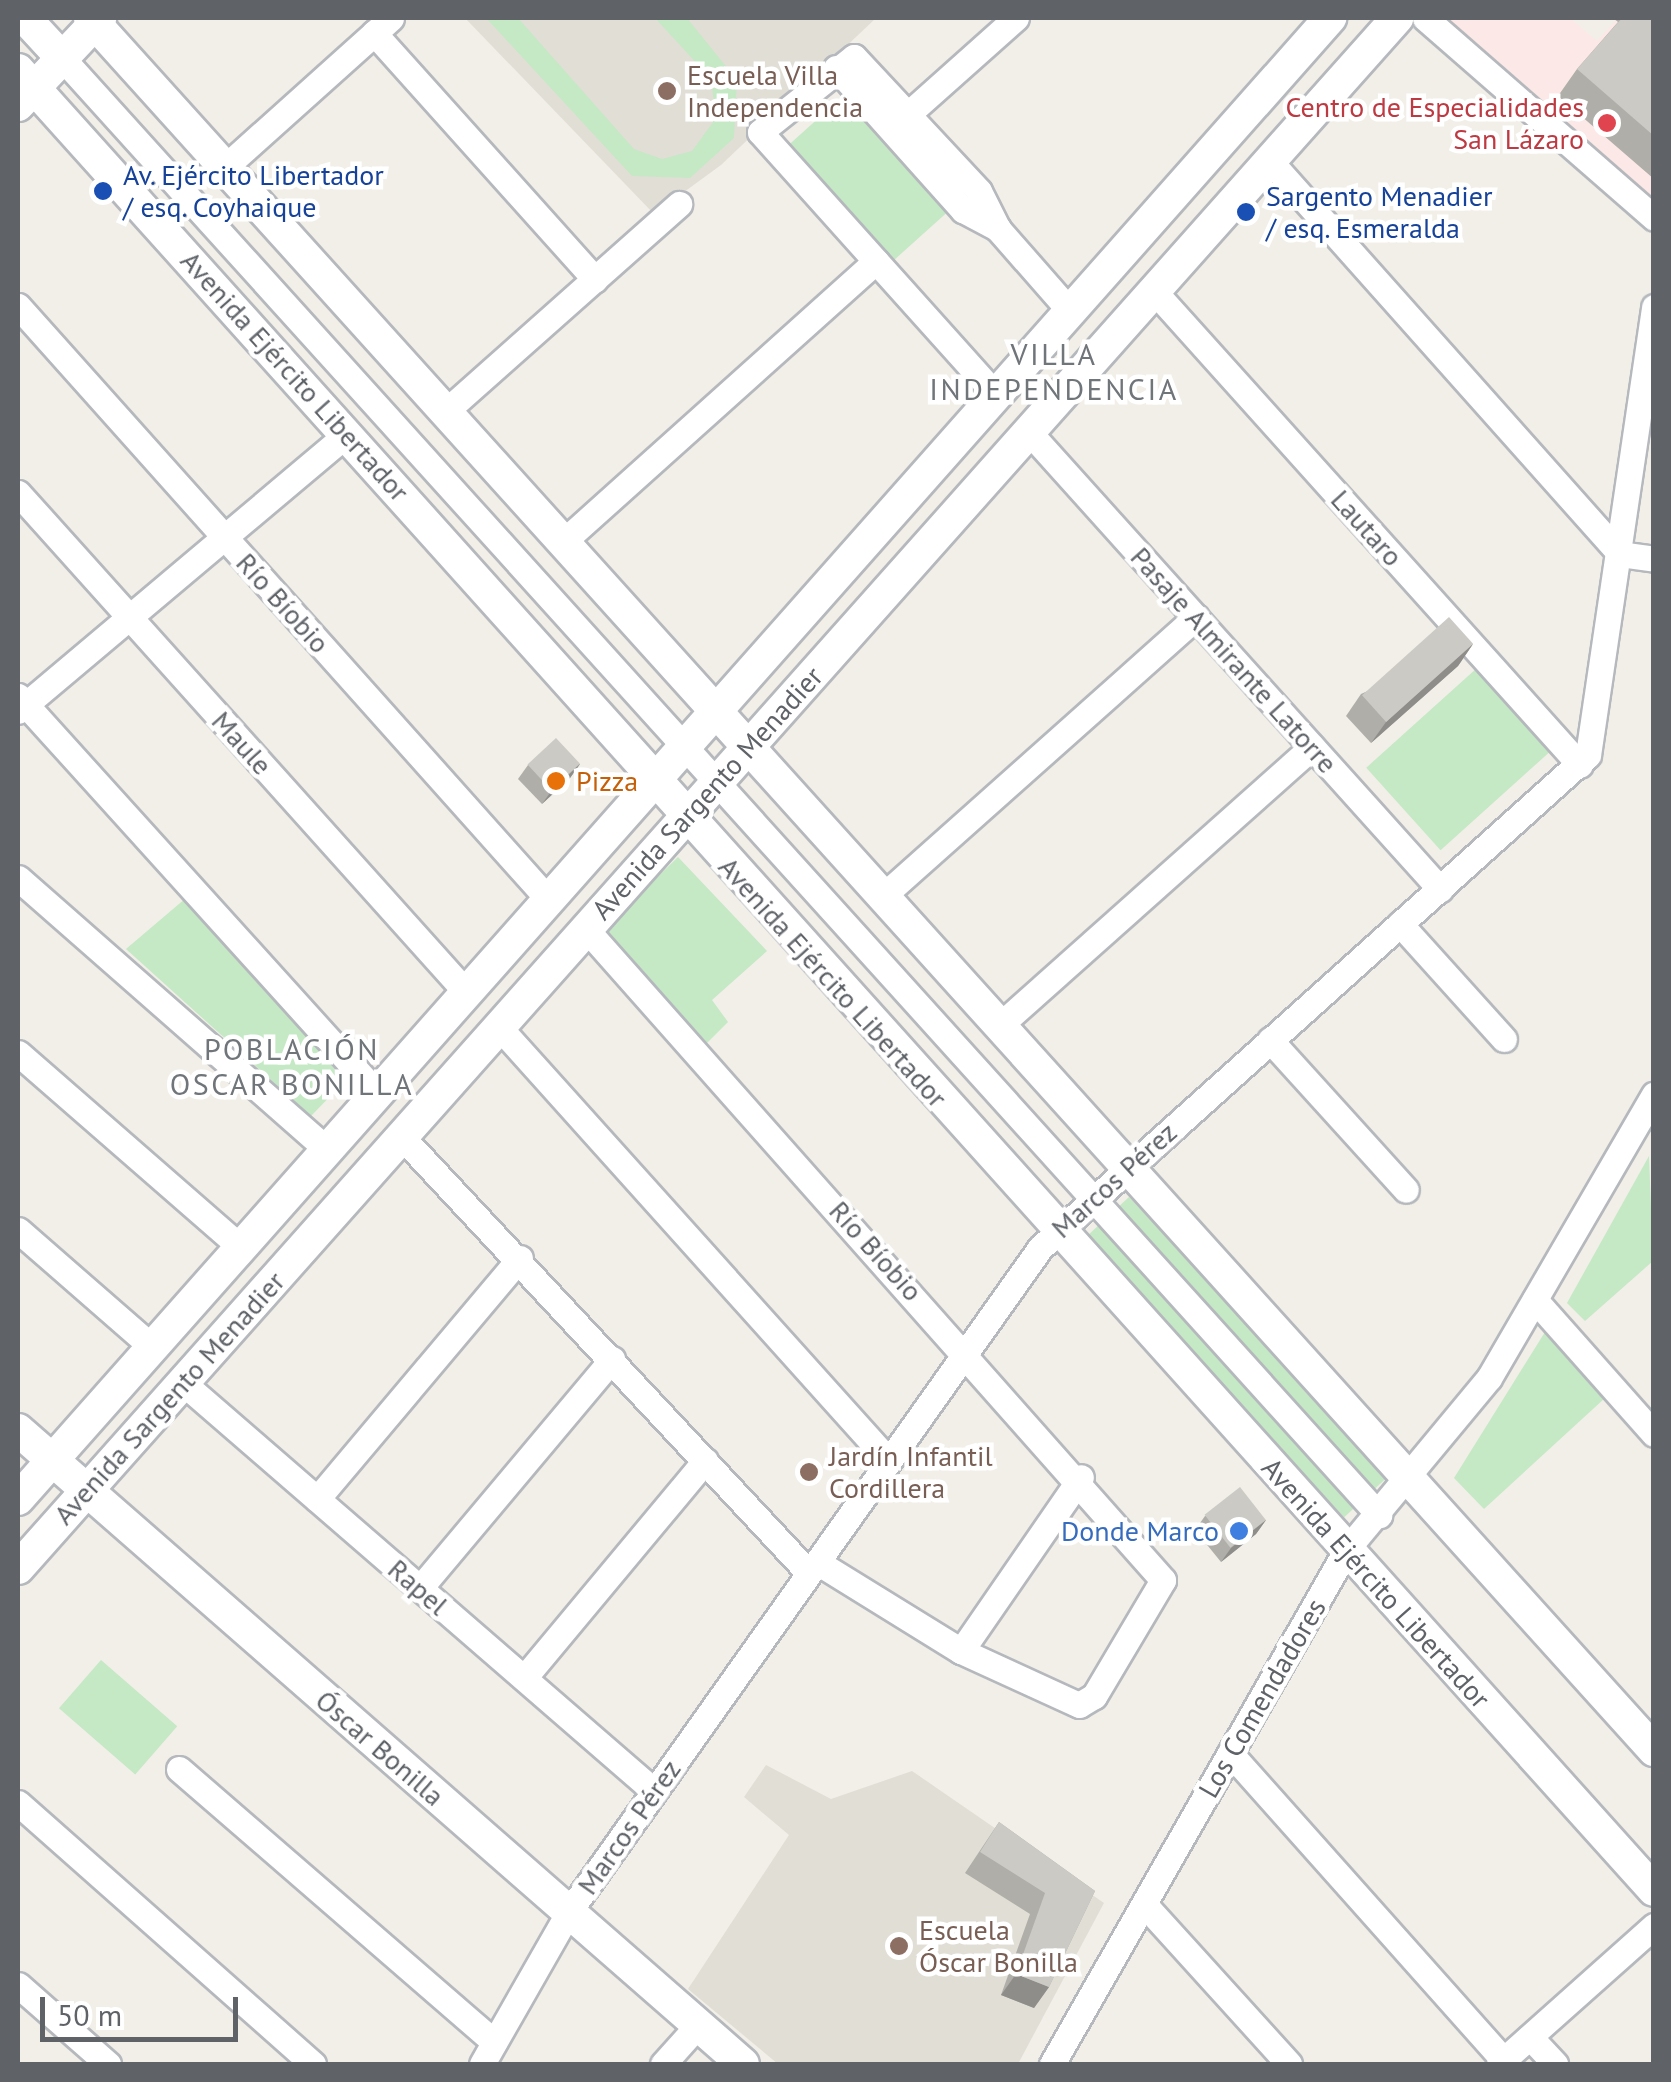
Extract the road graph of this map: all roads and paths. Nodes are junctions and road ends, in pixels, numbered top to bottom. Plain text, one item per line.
1 (25, 18) edge
2 (1016, 18) edge
3 (1330, 18) edge
4 (1397, 18) edge
5 (1424, 18) edge
6 (95, 19) edge
7 (382, 25) edge
8 (63, 59) junction
9 (23, 88) edge
10 (900, 122) junction
11 (1270, 160) junction
12 (225, 166) junction
13 (679, 204) dead end
14 (1654, 218) edge
15 (876, 261) junction
16 (595, 278) junction
17 (1154, 291) junction
18 (18, 306) edge
19 (1654, 307) edge
20 (1070, 311) junction
21 (996, 395) junction
22 (446, 410) junction
23 (1029, 432) junction
24 (348, 433) junction
25 (18, 493) edge
26 (224, 537) junction
27 (564, 541) junction
28 (1620, 554) junction
29 (1654, 559) edge
30 (129, 617) junction
31 (1196, 617) junction
32 (20, 703) edge
33 (716, 710) junction
34 (749, 745) junction
35 (684, 746) junction
36 (1312, 747) junction
37 (1580, 765) junction
38 (653, 781) junction
39 (717, 782) junction
40 (685, 818) junction
41 (18, 878) edge
42 (1440, 889) junction
43 (884, 896) junction
44 (548, 899) junction
45 (1400, 924) junction
46 (586, 929) junction
47 (466, 992) junction
48 (1000, 1025) junction
49 (499, 1027) junction
50 (1504, 1039) dead end
51 (1270, 1040) junction
52 (18, 1053) edge
53 (377, 1093) junction
54 (1654, 1095) edge
55 (1646, 1130) edge
56 (401, 1136) junction
57 (327, 1149) junction
58 (1128, 1166) junction
59 (1406, 1190) dead end
60 (1093, 1198) junction
61 (18, 1230) edge
62 (1056, 1232) junction
63 (240, 1248) junction
64 (520, 1258) junction
65 (1536, 1300) junction
66 (152, 1347) junction
67 (966, 1350) junction
68 (612, 1359) junction
69 (182, 1382) junction
70 (18, 1430) edge
71 (1654, 1434) edge
72 (52, 1460) junction
73 (888, 1460) junction
74 (705, 1461) junction
75 (1081, 1477) junction
76 (1411, 1482) junction
77 (86, 1490) junction
78 (18, 1499) edge
79 (317, 1499) junction
80 (1379, 1515) junction
81 (1347, 1550) junction
82 (812, 1567) junction
83 (18, 1568) edge
84 (420, 1588) junction
85 (961, 1651) junction
86 (524, 1678) junction
87 (1654, 1750) edge
88 (1230, 1753) junction
89 (179, 1769) dead end
90 (654, 1792) junction
91 (18, 1804) edge
92 (1654, 1890) edge
93 (1144, 1904) junction
94 (568, 1913) junction
95 (1654, 1926) edge
96 (18, 1985) edge
97 (698, 2026) junction
98 (1530, 2037) junction
99 (494, 2042) junction
100 (1060, 2060) edge
101 (1502, 2062) edge
102 (108, 2064) edge
103 (314, 2064) edge
104 (482, 2064) edge
105 (663, 2064) edge
106 (743, 2064) edge
107 (1288, 2064) edge
108 (1555, 2064) edge

1 - 8 main road
2 - 10 street
3 - 20 main road, Avenida Sargento Menadier
4 - 11 main road, Avenida Sargento Menadier
5 - 14 street
6 - 8 main road
6 - 12 main road
7 - 12 street
7 - 16 street
8 - 9 main road
8 - 35 street
9 - 24 main road, Avenida Ejército Libertador
10 - 15 street
10 - 20 street
11 - 17 main road, Avenida Sargento Menadier
11 - 28 street
12 - 22 main road
13 - 16 street
15 - 21 street
15 - 27 street
16 - 22 street
17 - 23 main road, Avenida Sargento Menadier
17 - 37 street, Lautaro
18 - 26 street, Río Bíobio
19 - 28 street, Marcos Pérez
20 - 21 main road, Avenida Sargento Menadier
21 - 33 main road, Avenida Sargento Menadier
22 - 27 main road
23 - 31 street, Pasaje Almirante Latorre
23 - 34 main road, Avenida Sargento Menadier
24 - 26 street
24 - 38 main road, Avenida Ejército Libertador
25 - 30 street, Maule
26 - 30 street
26 - 44 street, Río Bíobio
27 - 33 main road
28 - 29 street
28 - 37 street, Marcos Pérez
30 - 32 street
30 - 47 street, Maule
31 - 36 street, Pasaje Almirante Latorre
31 - 43 street
32 - 53 street
33 - 34 main road
33 - 35 main road, Avenida Sargento Menadier
34 - 39 main road, Avenida Sargento Menadier
34 - 43 main road
35 - 38 main road, Avenida Sargento Menadier
35 - 39 street
36 - 42 street, Pasaje Almirante Latorre
36 - 48 street
37 - 42 street, Marcos Pérez
38 - 40 main road, Avenida Ejército Libertador
38 - 44 main road, Avenida Sargento Menadier
39 - 40 main road, Avenida Sargento Menadier
39 - 60 street
40 - 46 main road, Avenida Sargento Menadier
40 - 62 main road, Avenida Ejército Libertador
41 - 57 street
42 - 45 street, Marcos Pérez
43 - 48 main road
44 - 47 main road, Avenida Sargento Menadier
45 - 50 street
45 - 51 street, Marcos Pérez
46 - 49 main road, Avenida Sargento Menadier
46 - 67 street, Río Bíobio
47 - 53 main road, Avenida Sargento Menadier
48 - 58 main road
49 - 56 main road, Avenida Sargento Menadier
49 - 73 street
51 - 58 street, Marcos Pérez
51 - 59 street
52 - 63 street
53 - 57 main road, Avenida Sargento Menadier
54 - 55 street, Los Comendadores
55 - 65 street, Los Comendadores
56 - 64 street
56 - 69 main road, Avenida Sargento Menadier
57 - 63 main road, Avenida Sargento Menadier
58 - 60 street, Marcos Pérez
58 - 76 main road
60 - 62 street, Marcos Pérez
60 - 80 street
61 - 66 street
62 - 67 street, Marcos Pérez
62 - 81 main road, Avenida Ejército Libertador
63 - 66 main road, Avenida Sargento Menadier
64 - 68 street
64 - 79 street
65 - 71 street
65 - 76 street, Los Comendadores
66 - 72 main road, Avenida Sargento Menadier
67 - 73 street, Marcos Pérez
67 - 75 street, Río Bíobio
68 - 74 street
68 - 84 street
69 - 77 main road, Avenida Sargento Menadier
69 - 79 street, Rapel
70 - 72 main road, Óscar Bonilla
72 - 77 main road, Óscar Bonilla
72 - 78 main road, Avenida Sargento Menadier
73 - 82 street, Marcos Pérez
74 - 82 street
74 - 86 street
75 - 85 street
75 - 85 street, Río Bíobio
76 - 80 street, Los Comendadores
76 - 87 main road
77 - 83 main road, Avenida Sargento Menadier
77 - 94 main road, Óscar Bonilla
79 - 84 street, Rapel
80 - 81 street, Los Comendadores
81 - 88 street, Los Comendadores
81 - 92 main road, Avenida Ejército Libertador
82 - 85 street
82 - 90 street, Marcos Pérez
84 - 86 street, Rapel
86 - 90 street, Rapel
88 - 93 street, Los Comendadores
88 - 101 street
89 - 99 street
90 - 94 street, Marcos Pérez
91 - 103 street
93 - 100 street, Los Comendadores
93 - 107 street
94 - 97 main road, Óscar Bonilla
94 - 99 street, Marcos Pérez
95 - 98 street
96 - 102 street
97 - 105 street
97 - 106 main road, Óscar Bonilla
98 - 101 street
98 - 108 street
99 - 104 street, Marcos Pérez

